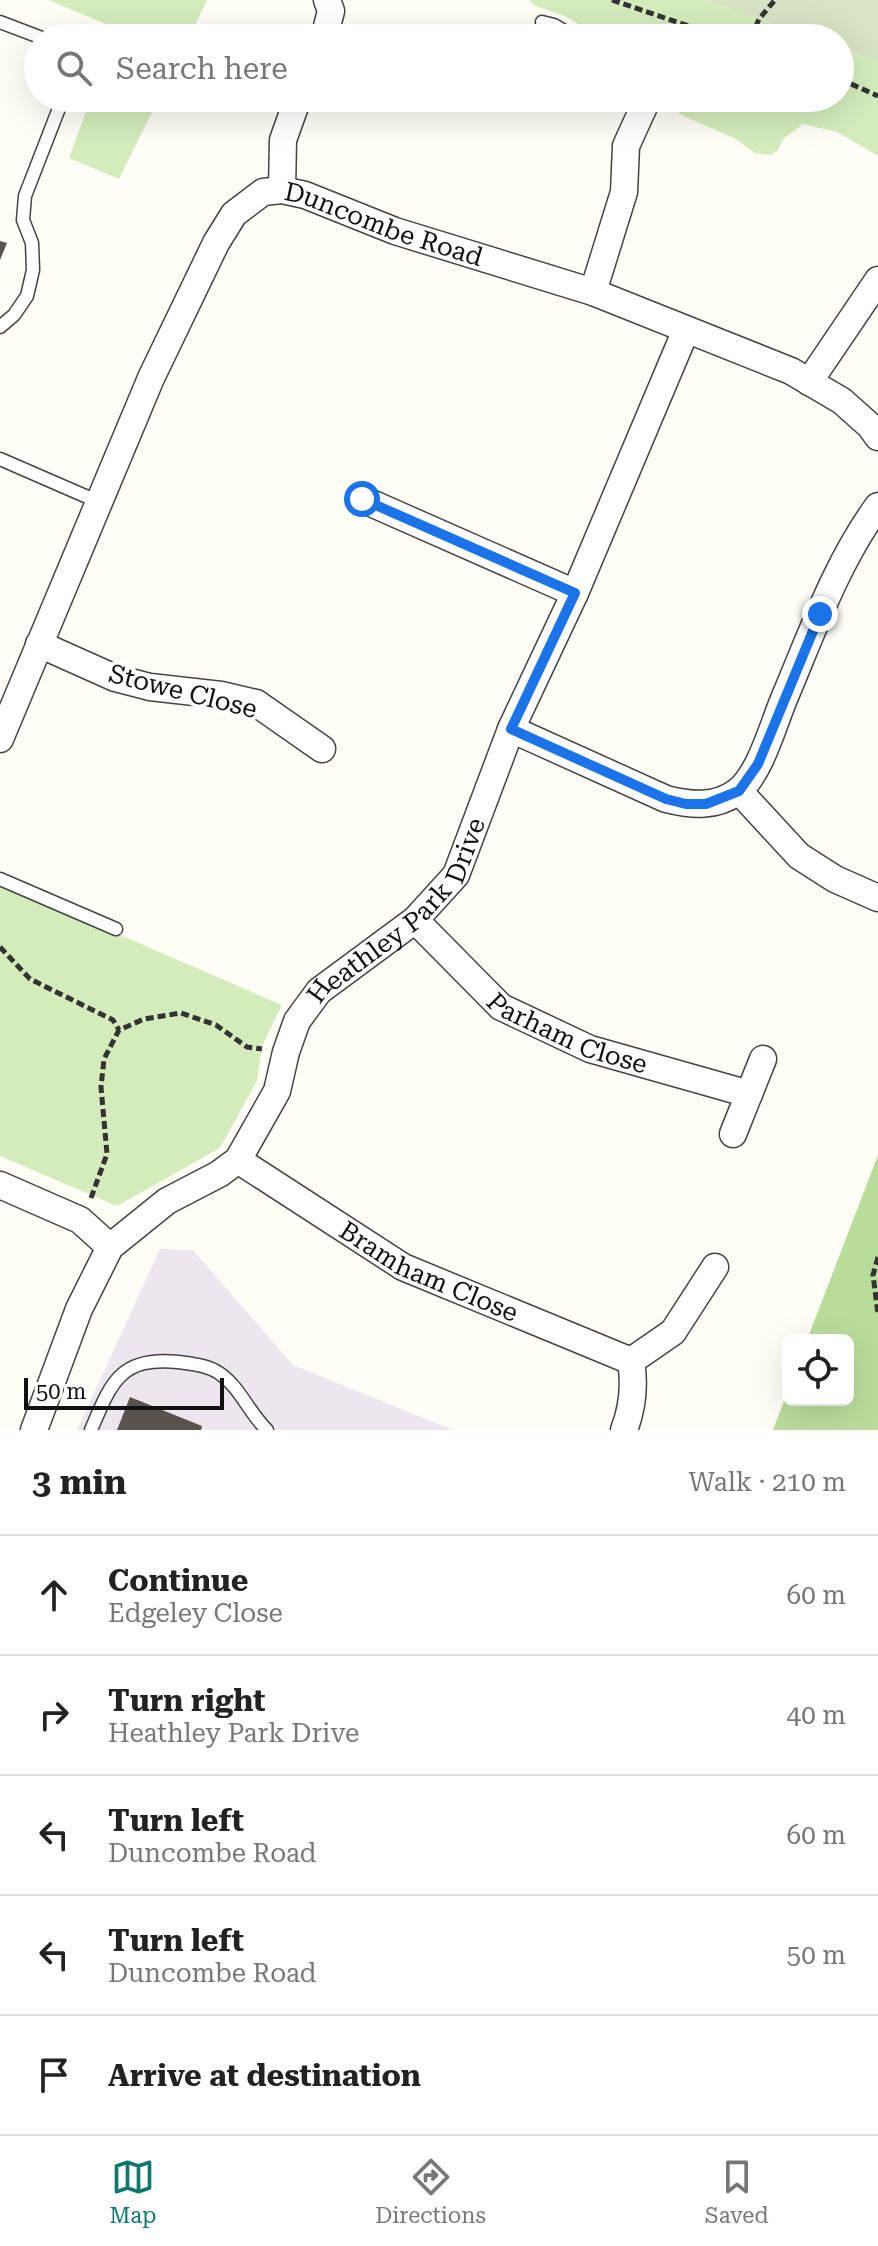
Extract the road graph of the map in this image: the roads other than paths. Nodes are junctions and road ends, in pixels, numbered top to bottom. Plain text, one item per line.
1 (327, 0) edge
2 (0, 22) edge
3 (542, 22) dead end
4 (328, 24) edge
5 (550, 24) edge
6 (24, 31) edge
7 (58, 112) edge
8 (293, 112) edge
9 (642, 112) edge
10 (282, 190) junction
11 (878, 280) edge
12 (593, 292) junction
13 (0, 327) edge
14 (686, 330) junction
15 (809, 382) junction
16 (878, 437) edge
17 (0, 459) edge
18 (362, 499) dead end
19 (99, 502) junction
20 (878, 506) edge
21 (575, 593) junction
22 (39, 644) junction
23 (511, 729) junction
24 (0, 739) edge
25 (322, 749) dead end
26 (739, 791) junction
27 (0, 879) edge
28 (878, 898) edge
29 (415, 920) junction
30 (116, 929) dead end
31 (763, 1059) dead end
32 (749, 1094) junction
33 (733, 1134) dead end
34 (238, 1160) junction
35 (0, 1185) edge
36 (110, 1247) junction
37 (715, 1267) dead end
38 (631, 1361) junction
39 (34, 1430) edge
40 (91, 1430) edge
41 (267, 1430) edge
42 (624, 1430) edge

1 - 4 street
2 - 6 lane
3 - 5 lane
7 - 13 lane
8 - 10 street
9 - 12 street
10 - 12 street, Duncombe Road
10 - 19 street, Duncombe Road
11 - 15 street
12 - 14 street, Duncombe Road
14 - 15 street, Duncombe Road
14 - 21 street, Heathley Park Drive
15 - 16 street, Duncombe Road
17 - 19 lane
18 - 21 street
19 - 22 street, Duncombe Road
20 - 26 street
21 - 23 street, Heathley Park Drive
22 - 24 street, Duncombe Road
22 - 25 street, Stowe Close
23 - 26 street
23 - 29 street, Heathley Park Drive
26 - 28 street
27 - 30 lane
29 - 32 street, Parham Close
29 - 34 street, Heathley Park Drive
31 - 32 street
32 - 33 street
34 - 36 street, Heathley Park Drive
34 - 38 street, Bramham Close
35 - 36 street
36 - 39 street, Heathley Park Drive
37 - 38 street
38 - 42 street
40 - 41 lane

